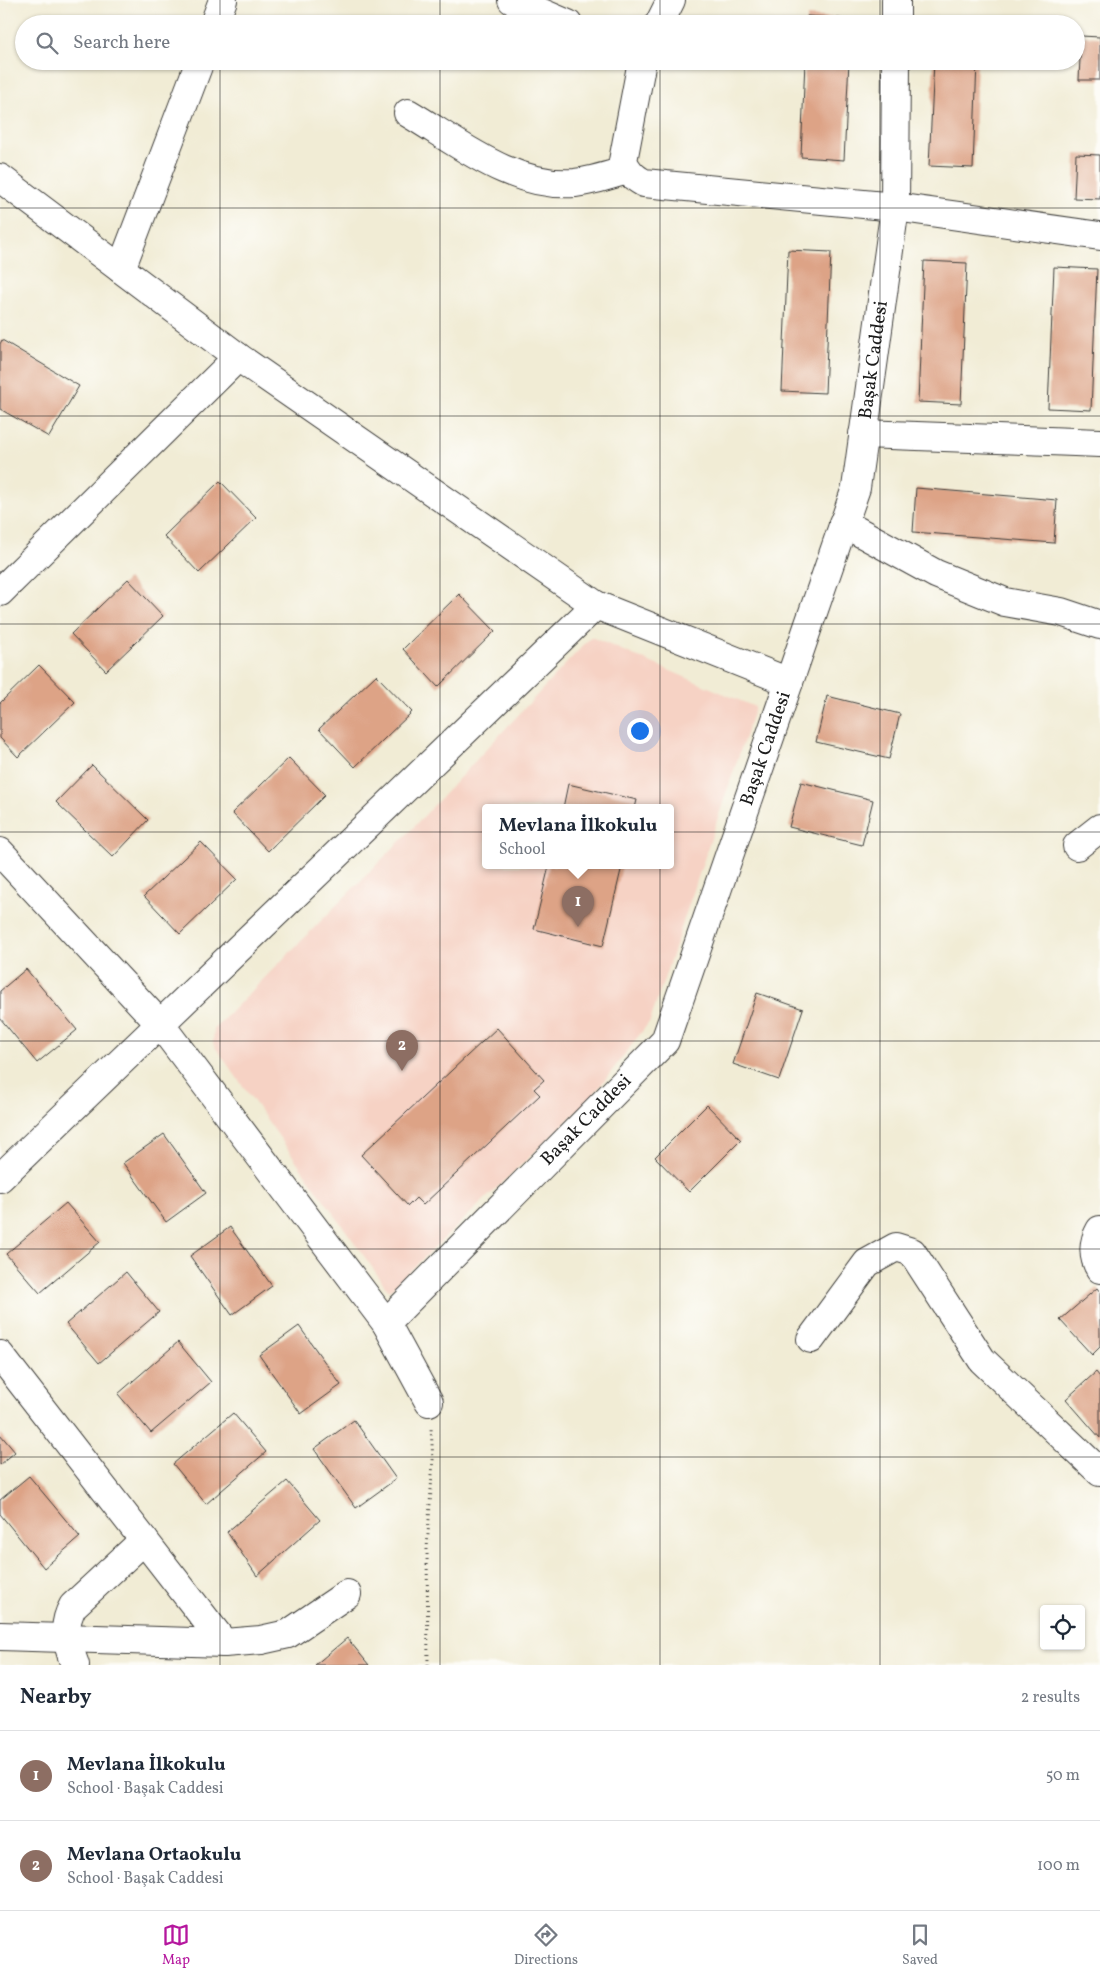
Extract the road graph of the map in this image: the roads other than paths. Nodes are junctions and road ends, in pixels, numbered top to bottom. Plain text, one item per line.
1 (223, 0) edge
2 (512, 0) edge
3 (670, 0) edge
4 (896, 0) edge
5 (217, 15) edge
6 (547, 15) edge
7 (663, 15) edge
8 (896, 15) edge
9 (197, 70) edge
10 (640, 70) edge
11 (896, 70) edge
12 (408, 113) dead end
13 (627, 170) junction
14 (0, 178) edge
15 (895, 207) junction
16 (1100, 236) edge
17 (121, 269) junction
18 (238, 357) junction
19 (863, 434) junction
20 (1100, 443) edge
21 (843, 523) junction
22 (0, 592) edge
23 (596, 605) junction
24 (1100, 626) edge
25 (789, 682) junction
26 (1100, 828) edge
27 (1078, 846) dead end
28 (0, 852) edge
29 (160, 1024) junction
30 (0, 1178) edge
31 (1100, 1230) edge
32 (1100, 1268) edge
33 (386, 1323) junction
34 (812, 1339) dead end
35 (0, 1355) edge
36 (429, 1402) road end
37 (1100, 1472) edge
38 (144, 1540) junction
39 (347, 1594) dead end
40 (0, 1636) edge
41 (65, 1637) junction
42 (224, 1643) junction
43 (75, 1665) edge

1 - 5 street
2 - 6 street
3 - 7 street
4 - 8 street
9 - 17 street
10 - 13 street
11 - 15 street, Başak Caddesi
12 - 13 street
13 - 15 street
14 - 17 street
15 - 16 street
15 - 19 street, Başak Caddesi
17 - 18 street
18 - 22 street
18 - 23 street
19 - 20 street
19 - 21 street, Başak Caddesi
21 - 24 street
21 - 25 street, Başak Caddesi
23 - 25 street
23 - 29 street
25 - 33 street, Başak Caddesi
26 - 27 street
28 - 29 street
29 - 30 street
29 - 33 street
31 - 32 street
33 - 36 street
34 - 37 street
35 - 38 street
38 - 41 street
38 - 42 street
39 - 42 street
40 - 41 street
41 - 42 street
41 - 43 street

